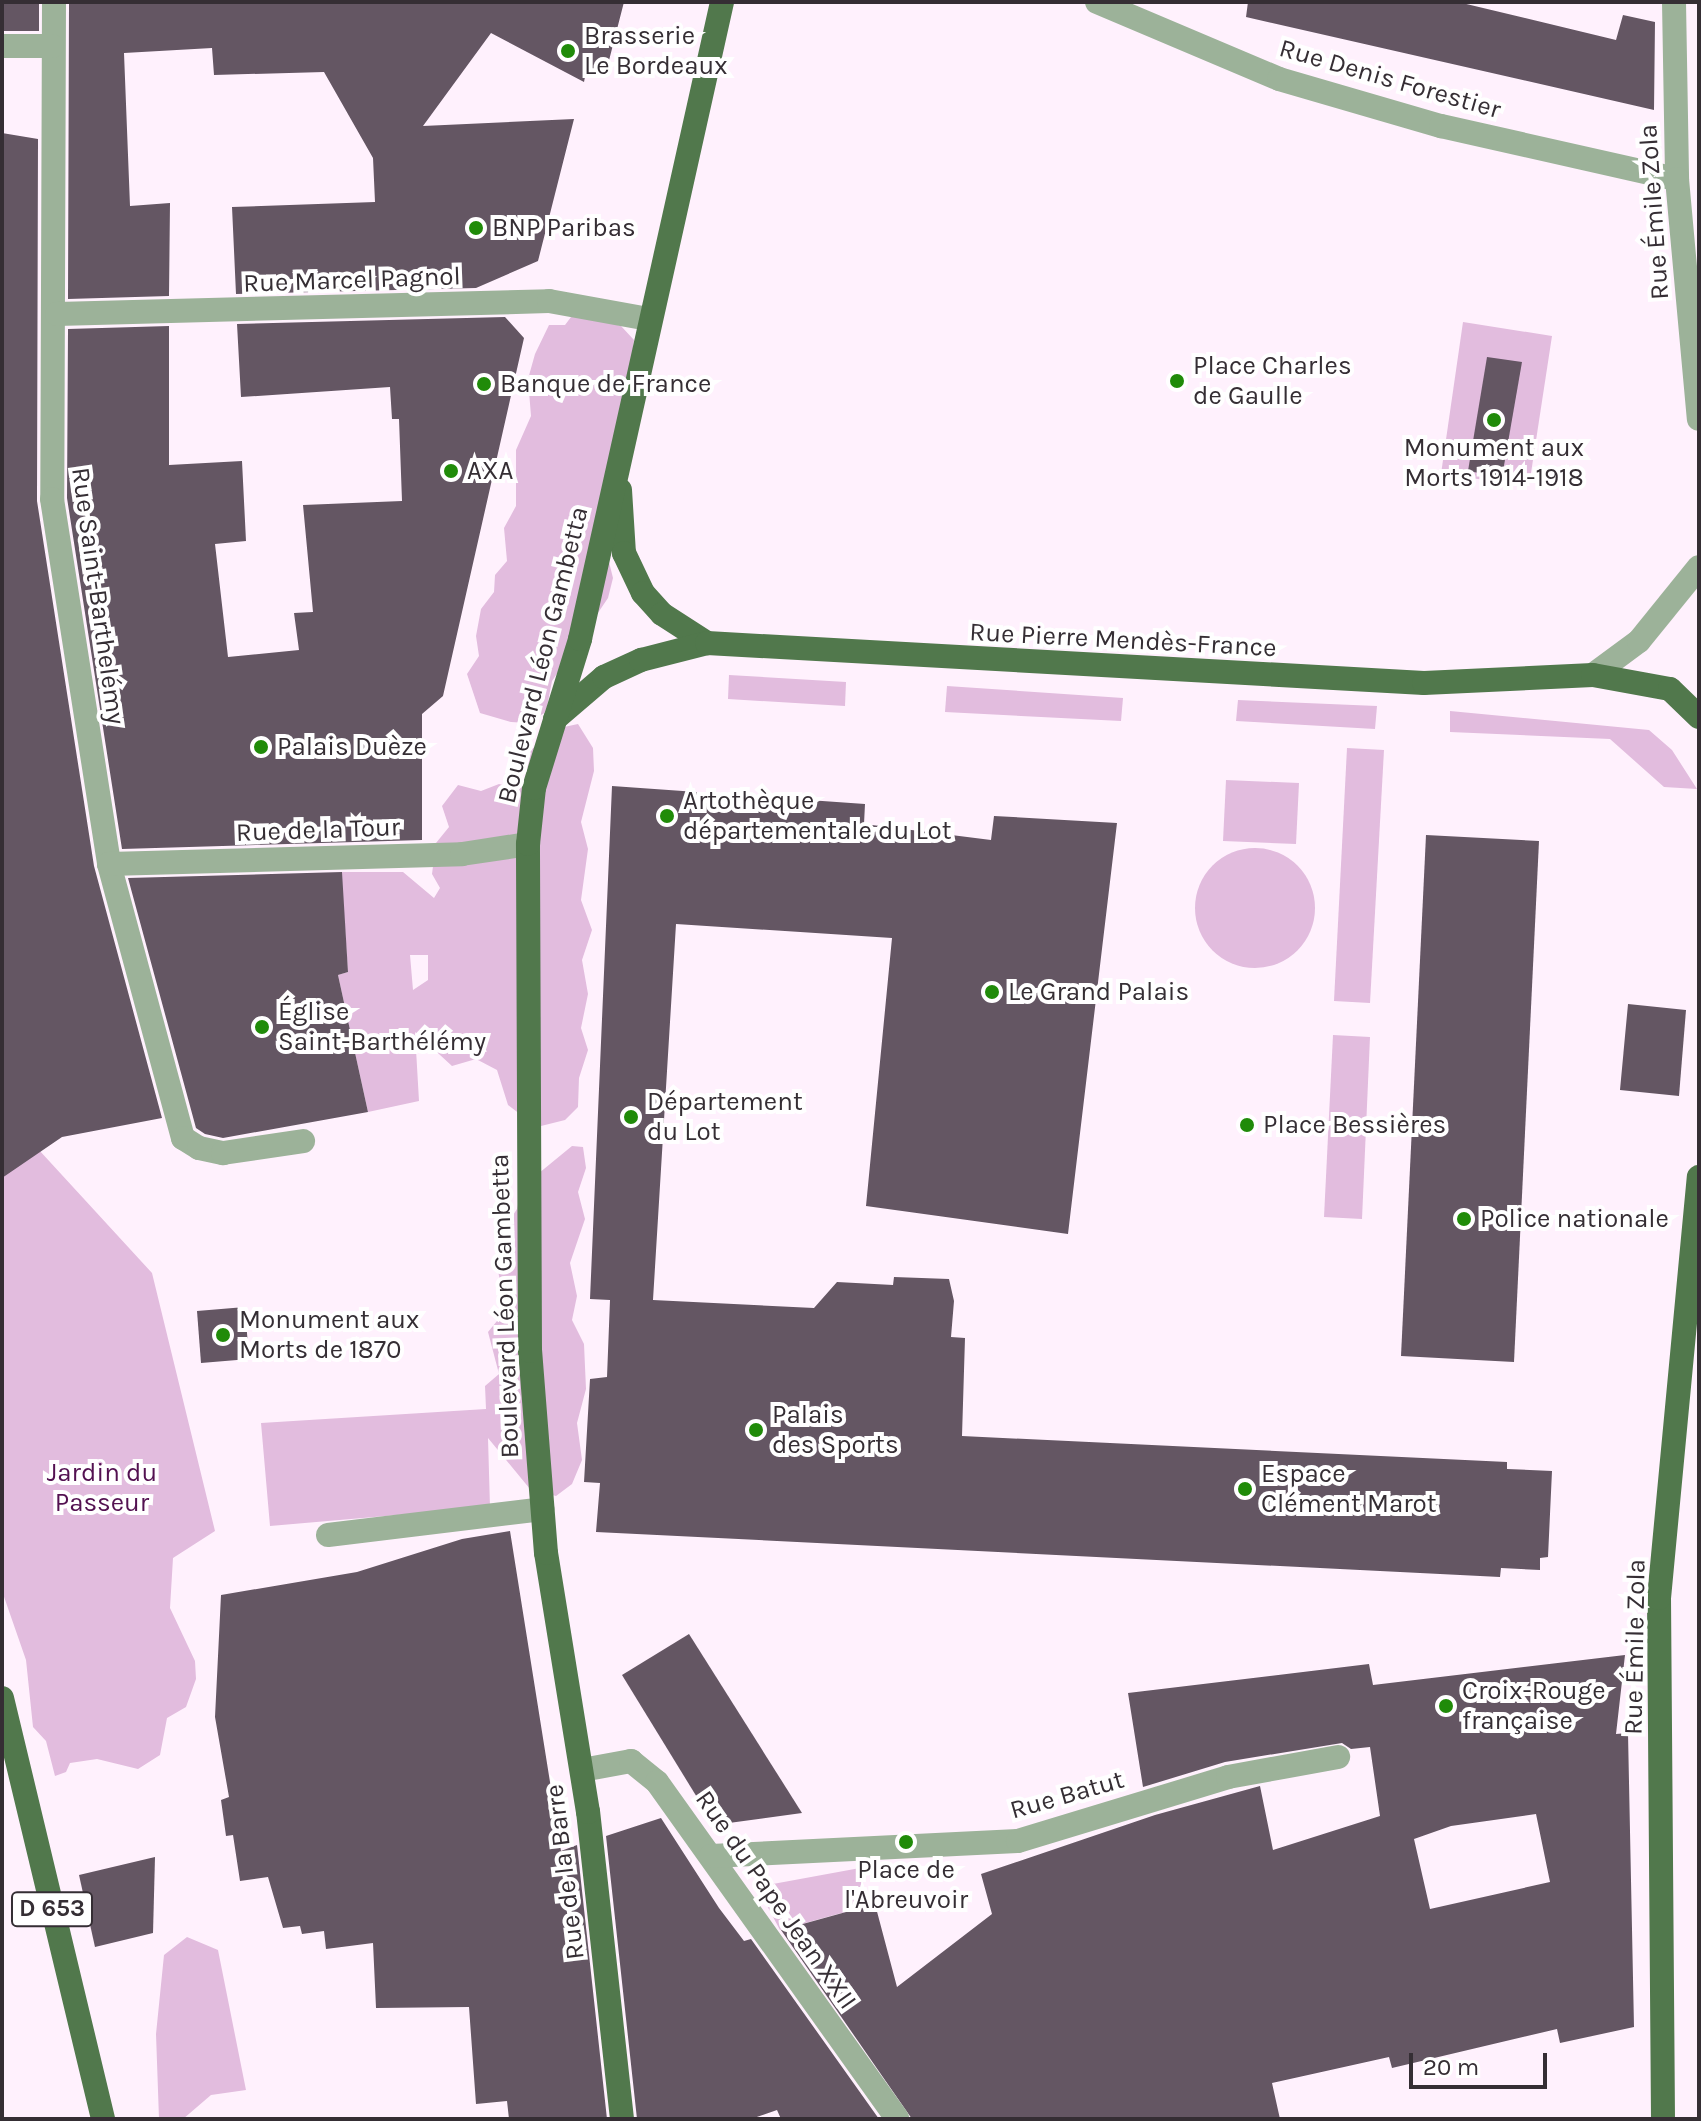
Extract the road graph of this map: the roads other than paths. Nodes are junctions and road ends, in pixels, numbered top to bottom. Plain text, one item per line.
1 (54, 2) edge
2 (722, 2) edge
3 (1097, 2) edge
4 (1674, 2) edge
5 (2, 46) edge
6 (52, 46) junction
7 (1677, 179) junction
8 (57, 314) junction
9 (648, 319) junction
10 (1699, 419) edge
11 (618, 459) junction
12 (1699, 567) edge
13 (707, 643) junction
14 (1593, 675) junction
15 (1699, 717) edge
16 (553, 720) junction
17 (528, 844) junction
18 (109, 864) junction
19 (303, 1141) dead end
20 (1699, 1177) edge
21 (542, 1509) junction
22 (328, 1535) dead end
23 (557, 1621) joint
24 (2, 1698) edge
25 (1338, 1757) dead end
26 (582, 1770) junction
27 (711, 1856) junction
28 (103, 2119) edge
29 (622, 2119) edge
30 (897, 2119) edge
31 (1663, 2119) edge

1 - 6 street, Rue Saint-Barthelémy
2 - 9 main road, Boulevard Léon Gambetta
3 - 7 street, Rue Denis Forestier
4 - 7 street, Rue Émile Zola
5 - 6 street
6 - 8 street, Rue Saint-Barthelémy
7 - 10 street, Rue Émile Zola
8 - 9 street, Rue Marcel Pagnol
8 - 18 street, Rue Saint-Barthelémy
9 - 11 main road, Boulevard Léon Gambetta
11 - 13 main road
11 - 16 main road, Boulevard Léon Gambetta
12 - 14 street
13 - 14 main road, Rue Pierre Mendès-France
13 - 16 main road, Rue Pierre Mendès-France
14 - 15 main road, Rue Pierre Mendès-France
16 - 17 main road, Boulevard Léon Gambetta
17 - 18 street, Rue de la Tour
17 - 21 main road, Boulevard Léon Gambetta
18 - 19 street, Rue Saint-Barthelémy
20 - 31 main road, Rue Émile Zola
21 - 22 street
21 - 23 main road, Boulevard Léon Gambetta
23 - 26 main road, Rue de la Barre
24 - 28 main road, D 653
25 - 27 street, Rue Batut
26 - 27 street, Rue du Pape Jean XXII
26 - 29 main road, Rue de la Barre
27 - 30 street, Rue du Pape Jean XXII

